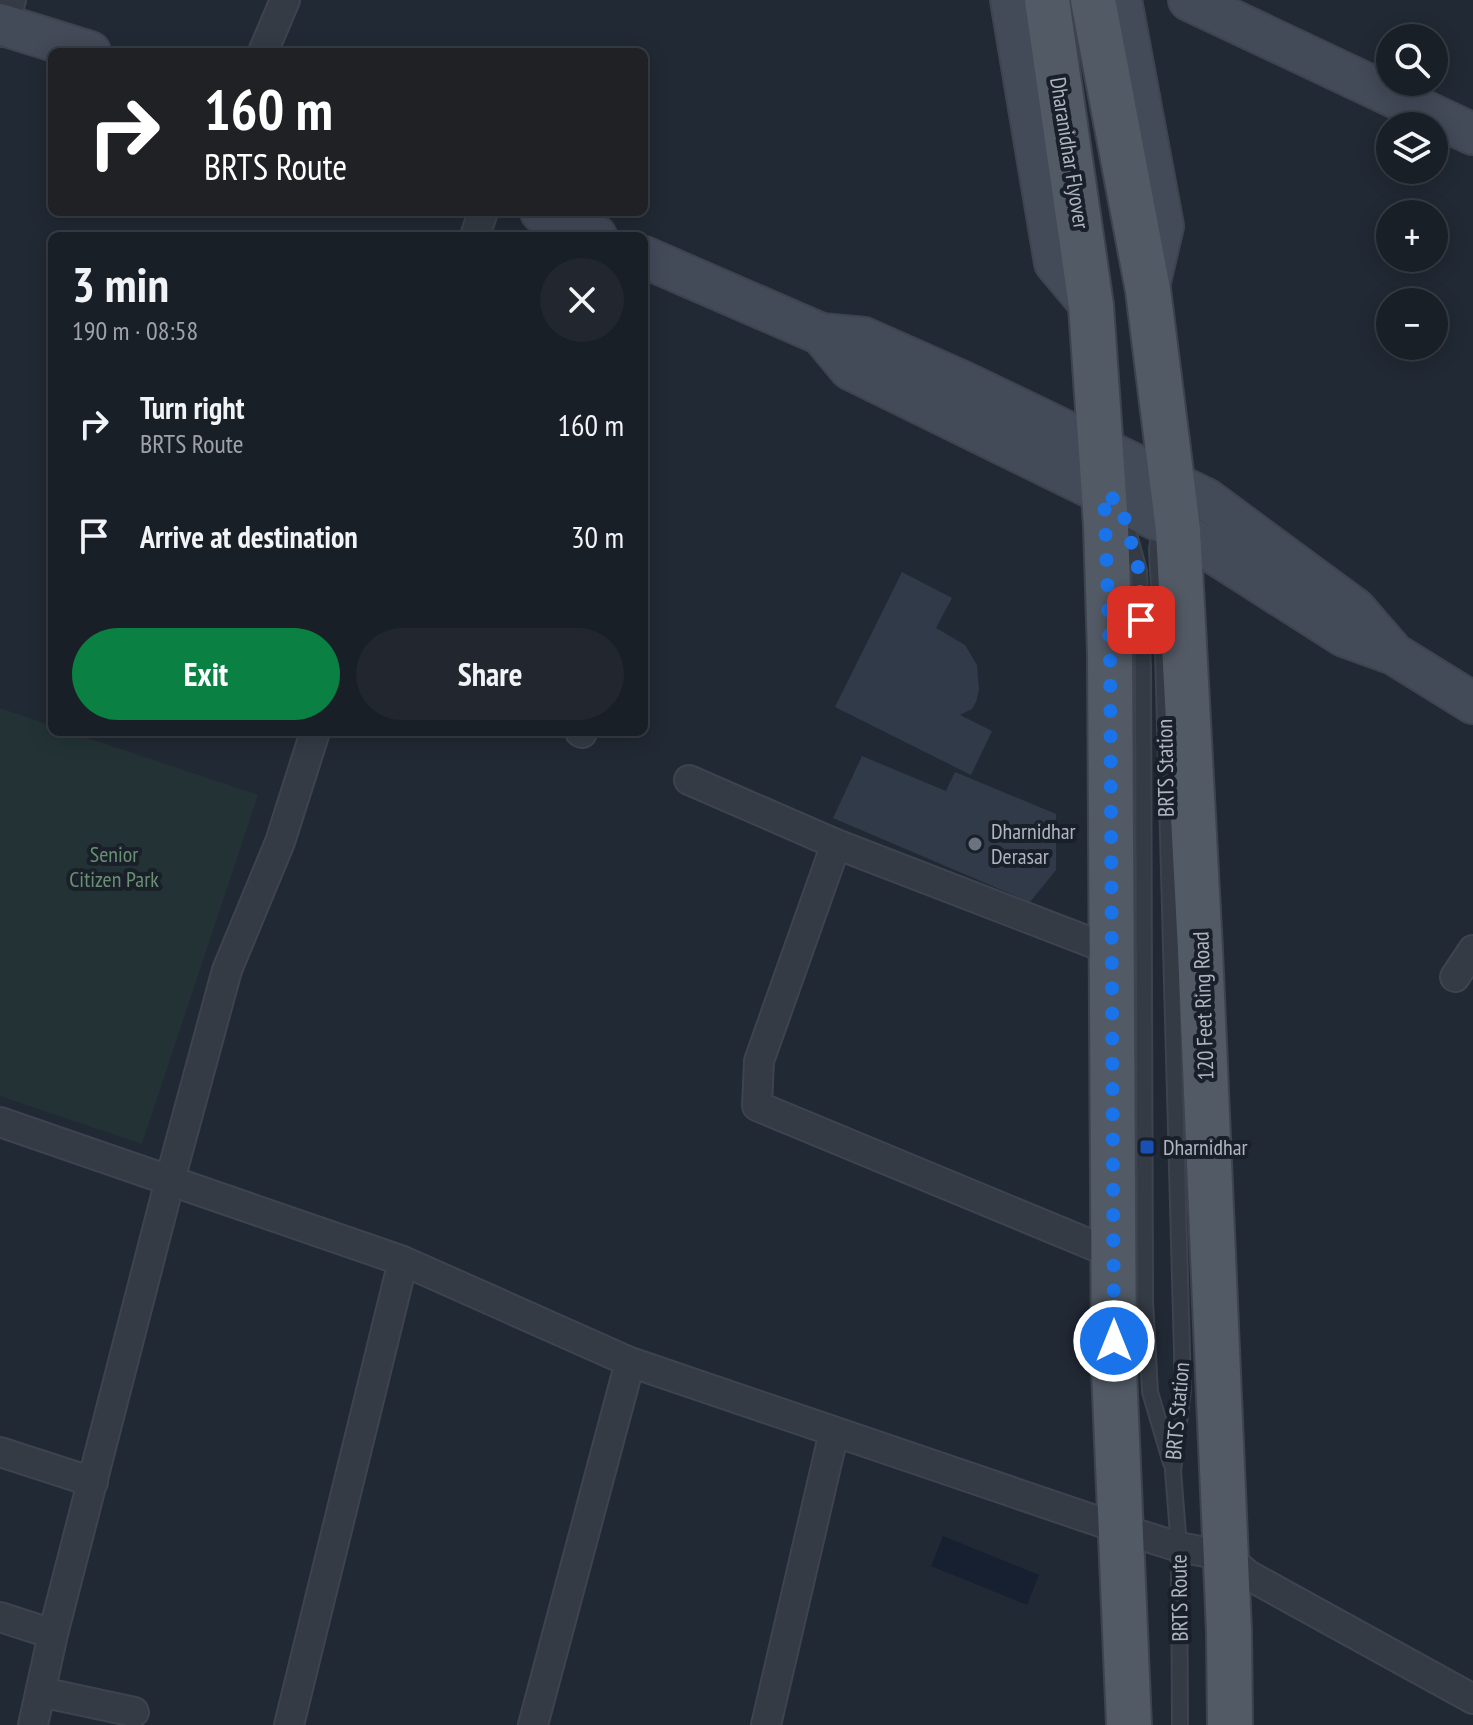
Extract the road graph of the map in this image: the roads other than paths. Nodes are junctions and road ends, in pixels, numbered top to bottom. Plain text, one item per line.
1 (285, 0) edge
2 (1011, 0) edge
3 (1047, 0) edge
4 (1093, 0) edge
5 (1121, 0) edge
6 (1189, 0) edge
7 (4, 20) edge
8 (79, 48) edge
9 (265, 48) edge
10 (1473, 134) edge
11 (550, 216) edge
12 (587, 232) edge
13 (648, 259) edge
14 (1148, 290) junction
15 (1091, 306) junction
16 (821, 334) junction
17 (1100, 433) junction
18 (1112, 498) junction
19 (1171, 511) junction
20 (1473, 703) edge
21 (314, 736) edge
22 (689, 780) dead end
23 (836, 844) junction
24 (1111, 950) junction
25 (1473, 950) edge
26 (1455, 977) dead end
27 (0, 1122) edge
28 (170, 1180) junction
29 (1114, 1254) junction
30 (403, 1261) junction
31 (630, 1362) junction
32 (834, 1432) junction
33 (0, 1452) edge
34 (1173, 1471) junction
35 (93, 1482) junction
36 (1121, 1529) junction
37 (1179, 1547) junction
38 (1226, 1556) junction
39 (0, 1617) edge
40 (53, 1634) junction
41 (41, 1692) junction
42 (1473, 1699) edge
43 (134, 1712) dead end
44 (33, 1725) edge
45 (289, 1725) edge
46 (533, 1725) edge
47 (766, 1725) edge
48 (1129, 1725) edge
49 (1180, 1725) edge
50 (1230, 1725) edge

1 - 9 street
2 - 15 street
3 - 15 main road, Dharanidhar Flyover
4 - 14 main road
5 - 14 street
6 - 10 street
7 - 8 street
11 - 12 street
13 - 16 street
14 - 19 main road, 120 Feet Ring Road
15 - 17 main road
16 - 17 street
16 - 18 street
17 - 18 main road
17 - 19 street
18 - 19 street
18 - 24 main road
18 - 34 lane, BRTS Station
19 - 20 street
19 - 34 lane, BRTS Station
19 - 38 main road, 120 Feet Ring Road
21 - 28 street
22 - 23 street
23 - 24 street
23 - 29 street
24 - 29 main road
25 - 26 street
27 - 28 street
28 - 30 street
28 - 35 street
29 - 36 main road
30 - 31 street
30 - 45 street
31 - 32 street
31 - 46 street
32 - 36 street
32 - 47 street
33 - 35 street
34 - 37 lane, BRTS Route
35 - 40 street
36 - 37 street
36 - 48 main road
37 - 38 street
37 - 49 lane, BRTS Route
38 - 42 street
38 - 50 main road, 120 Feet Ring Road
39 - 40 street
40 - 41 street
41 - 43 street
41 - 44 street

